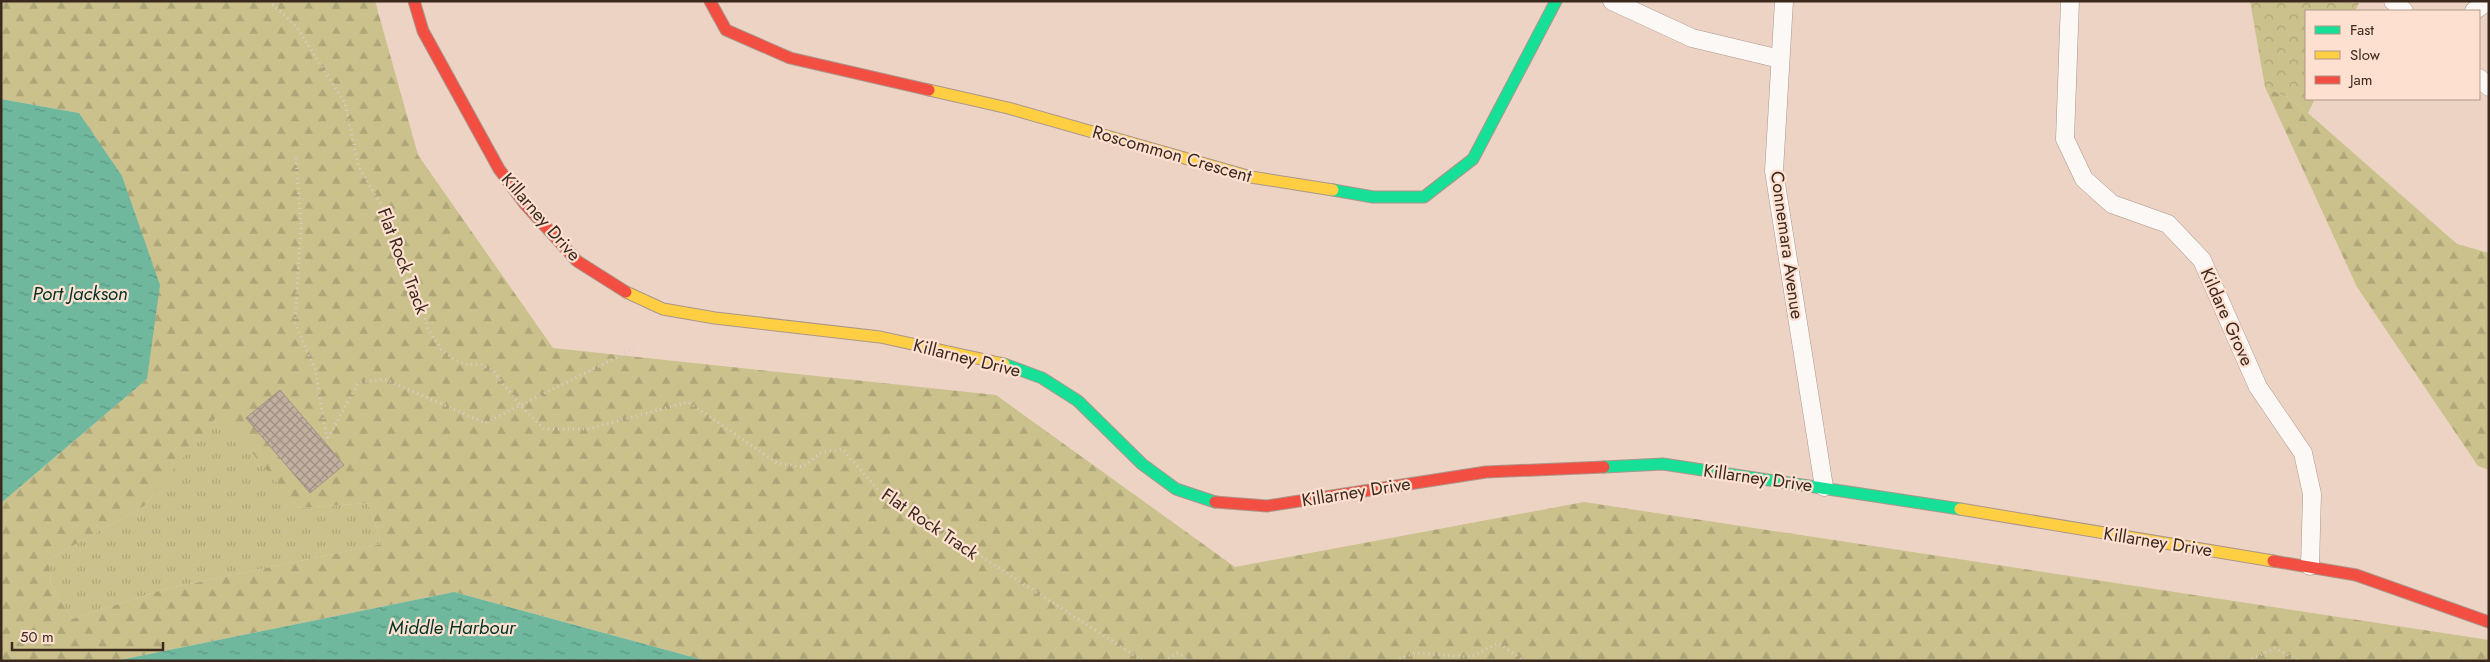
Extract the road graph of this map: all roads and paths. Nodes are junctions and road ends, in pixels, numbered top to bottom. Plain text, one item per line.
1 (269, 1) edge
2 (414, 1) edge
3 (710, 1) edge
4 (1556, 1) edge
5 (1612, 1) edge
6 (1784, 1) edge
7 (2070, 1) edge
8 (2394, 1) edge
9 (2488, 1) edge
10 (2403, 10) edge
11 (2475, 10) edge
12 (1780, 59) junction
13 (296, 158) dead end
14 (637, 346) dead end
15 (521, 406) junction
16 (1824, 487) junction
17 (2310, 566) junction
18 (2489, 622) edge
19 (1143, 661) edge
20 (1164, 661) edge
21 (1189, 661) edge
22 (1395, 661) edge
23 (1525, 661) edge
24 (2247, 661) edge
25 (2299, 661) edge

1 - 15 path, Flat Rock Track
2 - 16 street, Killarney Drive
3 - 4 street, Roscommon Crescent
5 - 12 street
6 - 12 street, Connemara Avenue
7 - 17 street, Kildare Grove
8 - 10 street
9 - 11 street
12 - 16 street, Connemara Avenue
13 - 15 path
14 - 15 path
15 - 19 path, Flat Rock Track
16 - 17 street, Killarney Drive
17 - 18 street, Killarney Drive
20 - 21 path
22 - 23 path
24 - 25 path

